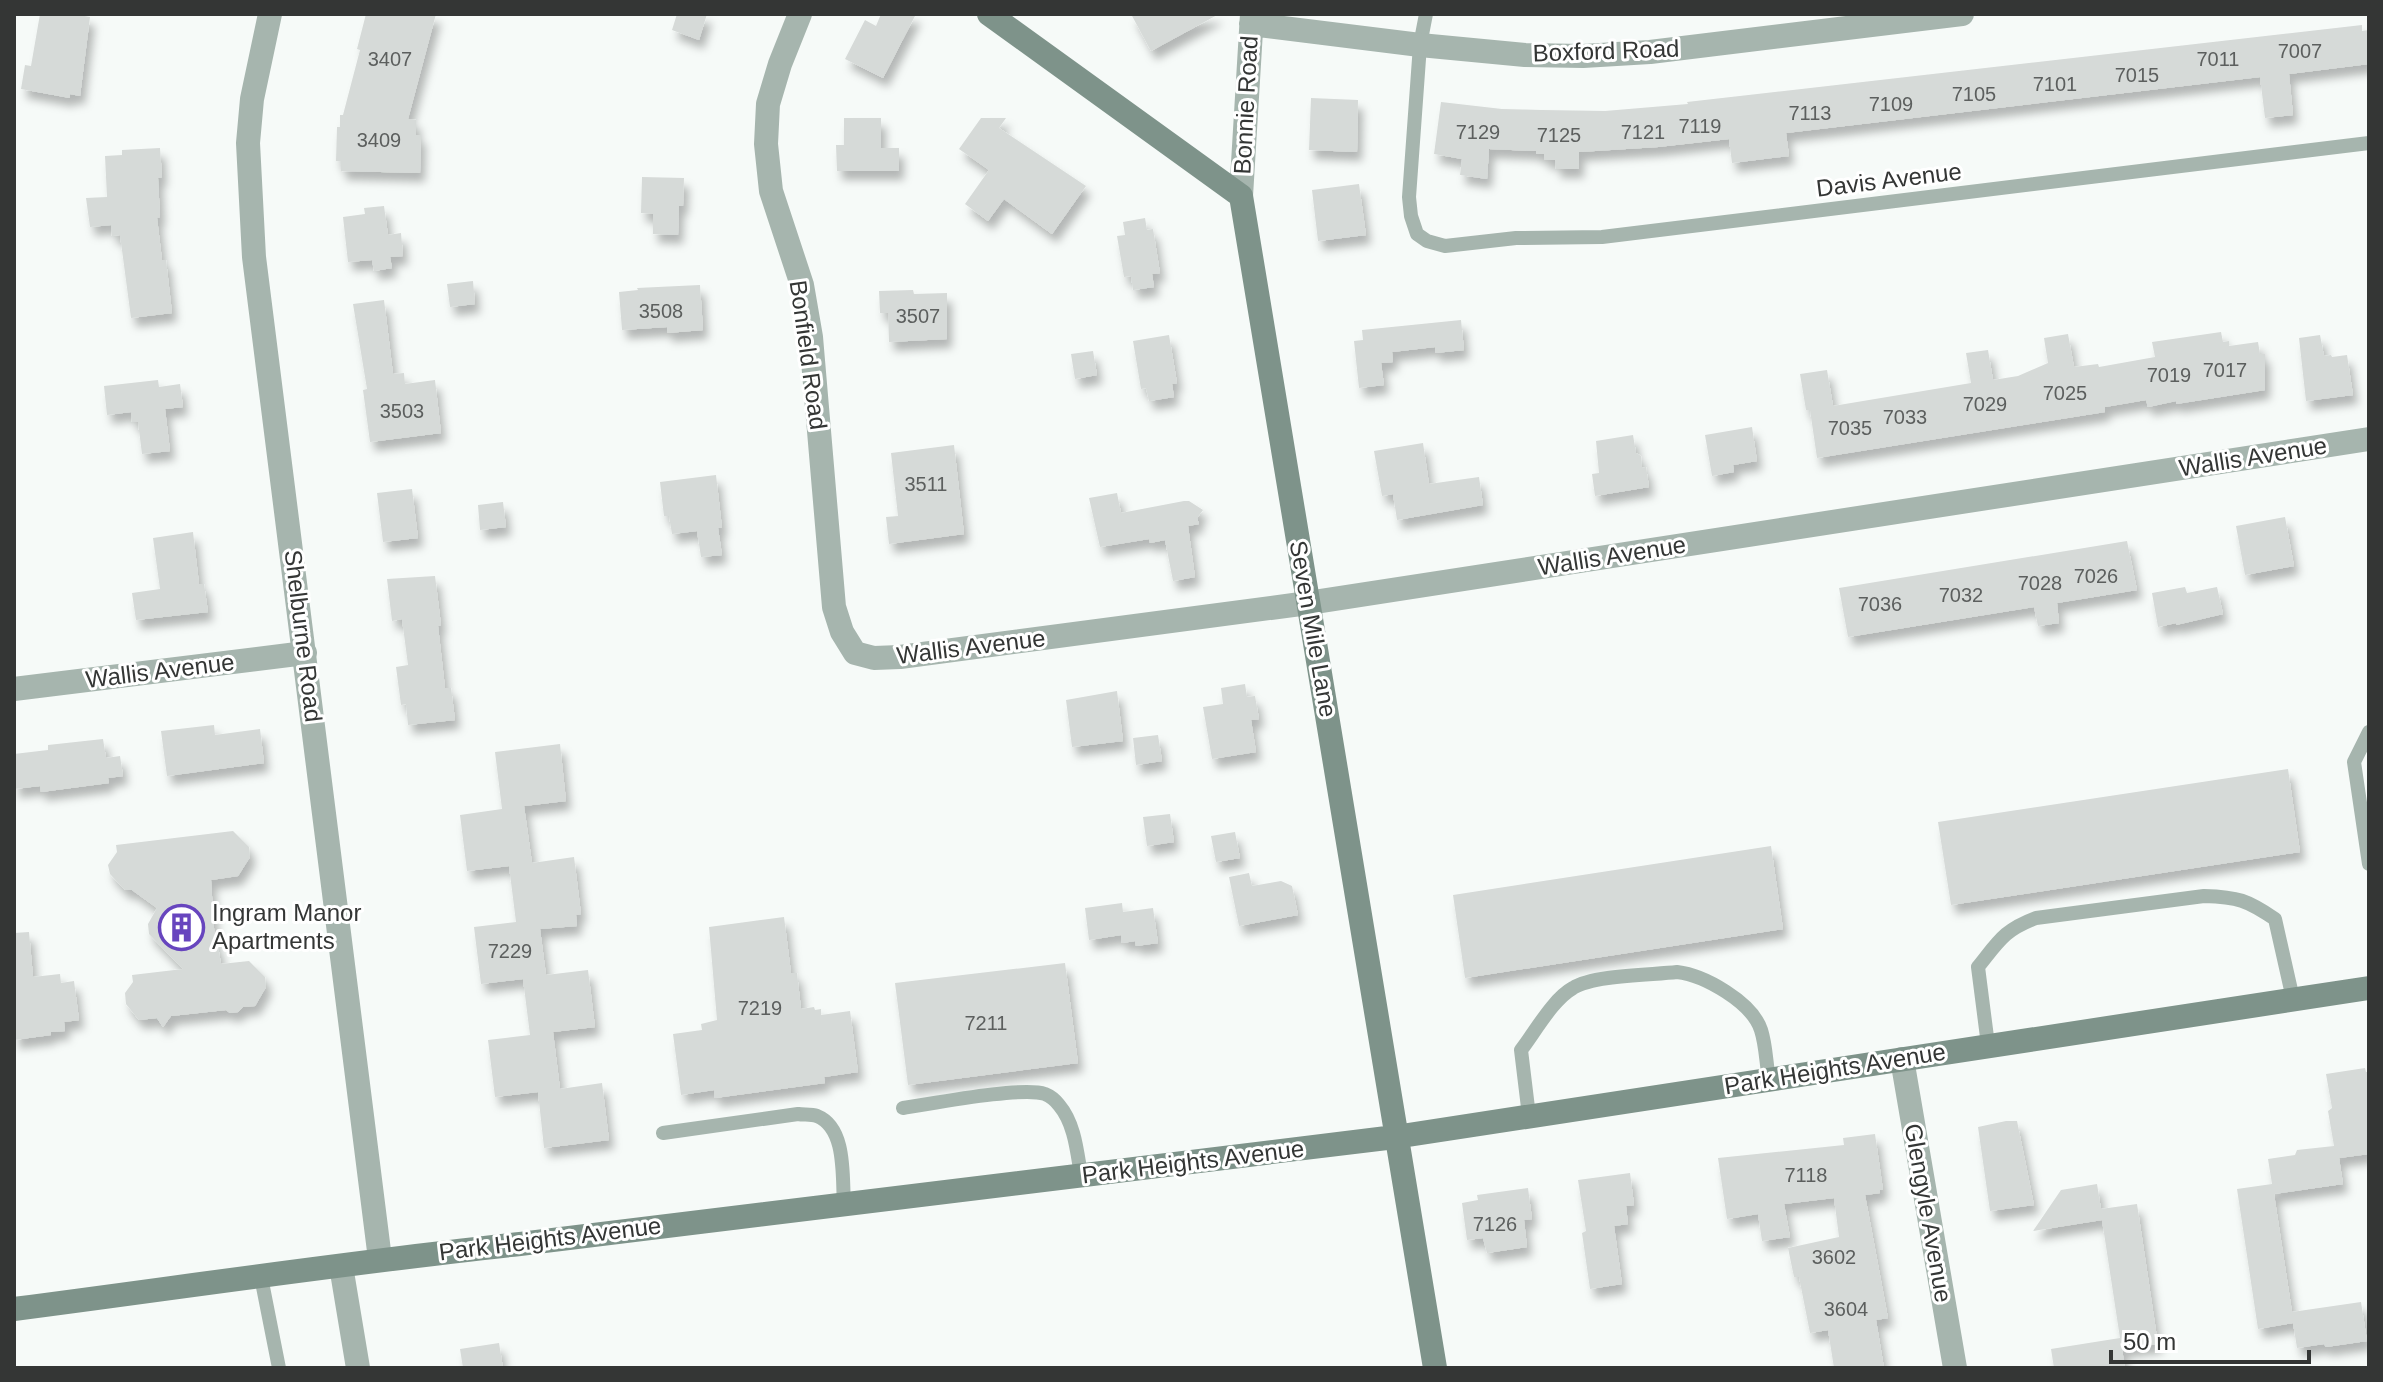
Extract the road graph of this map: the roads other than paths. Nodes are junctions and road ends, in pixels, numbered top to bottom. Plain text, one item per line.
1 (270, 14) edge
2 (800, 14) edge
3 (989, 14) edge
4 (1426, 14) edge
5 (1962, 14) edge
6 (1252, 19) edge
7 (1420, 45) junction
8 (2369, 143) edge
9 (1241, 196) junction
10 (2369, 439) edge
11 (1308, 603) junction
12 (305, 653) junction
13 (855, 653) joint
14 (15, 685) edge
15 (2369, 732) edge
16 (2369, 864) edge
17 (2369, 988) edge
18 (2293, 999) junction
19 (1988, 1045) junction
20 (1902, 1059) junction
21 (1769, 1079) junction
22 (903, 1108) dead end
23 (1529, 1116) junction
24 (663, 1133) dead end
25 (1395, 1137) junction
26 (1081, 1175) junction
27 (844, 1204) junction
28 (380, 1259) junction
29 (341, 1266) junction
30 (261, 1277) junction
31 (14, 1309) edge
32 (279, 1368) edge
33 (358, 1368) edge
34 (1435, 1368) edge
35 (1955, 1368) edge

1 - 12 street, Shelburne Road
2 - 13 street, Bonfield Road
3 - 9 main road
4 - 7 lane
5 - 7 street, Boxford Road
6 - 7 street, Boxford Road
6 - 9 street, Bonnie Road
7 - 8 lane, Davis Avenue
9 - 11 main road, Seven Mile Lane
10 - 11 street, Wallis Avenue
11 - 13 street, Wallis Avenue
11 - 25 main road, Seven Mile Lane
12 - 14 street, Wallis Avenue
12 - 28 street, Shelburne Road
15 - 16 lane
17 - 18 main road, Park Heights Avenue
18 - 19 main road, Park Heights Avenue
18 - 19 lane
19 - 20 main road, Park Heights Avenue
20 - 21 main road, Park Heights Avenue
20 - 35 street, Glengyle Avenue
21 - 23 main road, Park Heights Avenue
21 - 23 lane
22 - 26 lane
23 - 25 main road, Park Heights Avenue
24 - 27 lane
25 - 26 main road, Park Heights Avenue
25 - 34 main road, Seven Mile Lane
26 - 27 main road, Park Heights Avenue
27 - 28 main road, Park Heights Avenue
28 - 29 main road, Park Heights Avenue
29 - 30 main road, Park Heights Avenue
29 - 33 street
30 - 31 main road, Park Heights Avenue
30 - 32 lane

